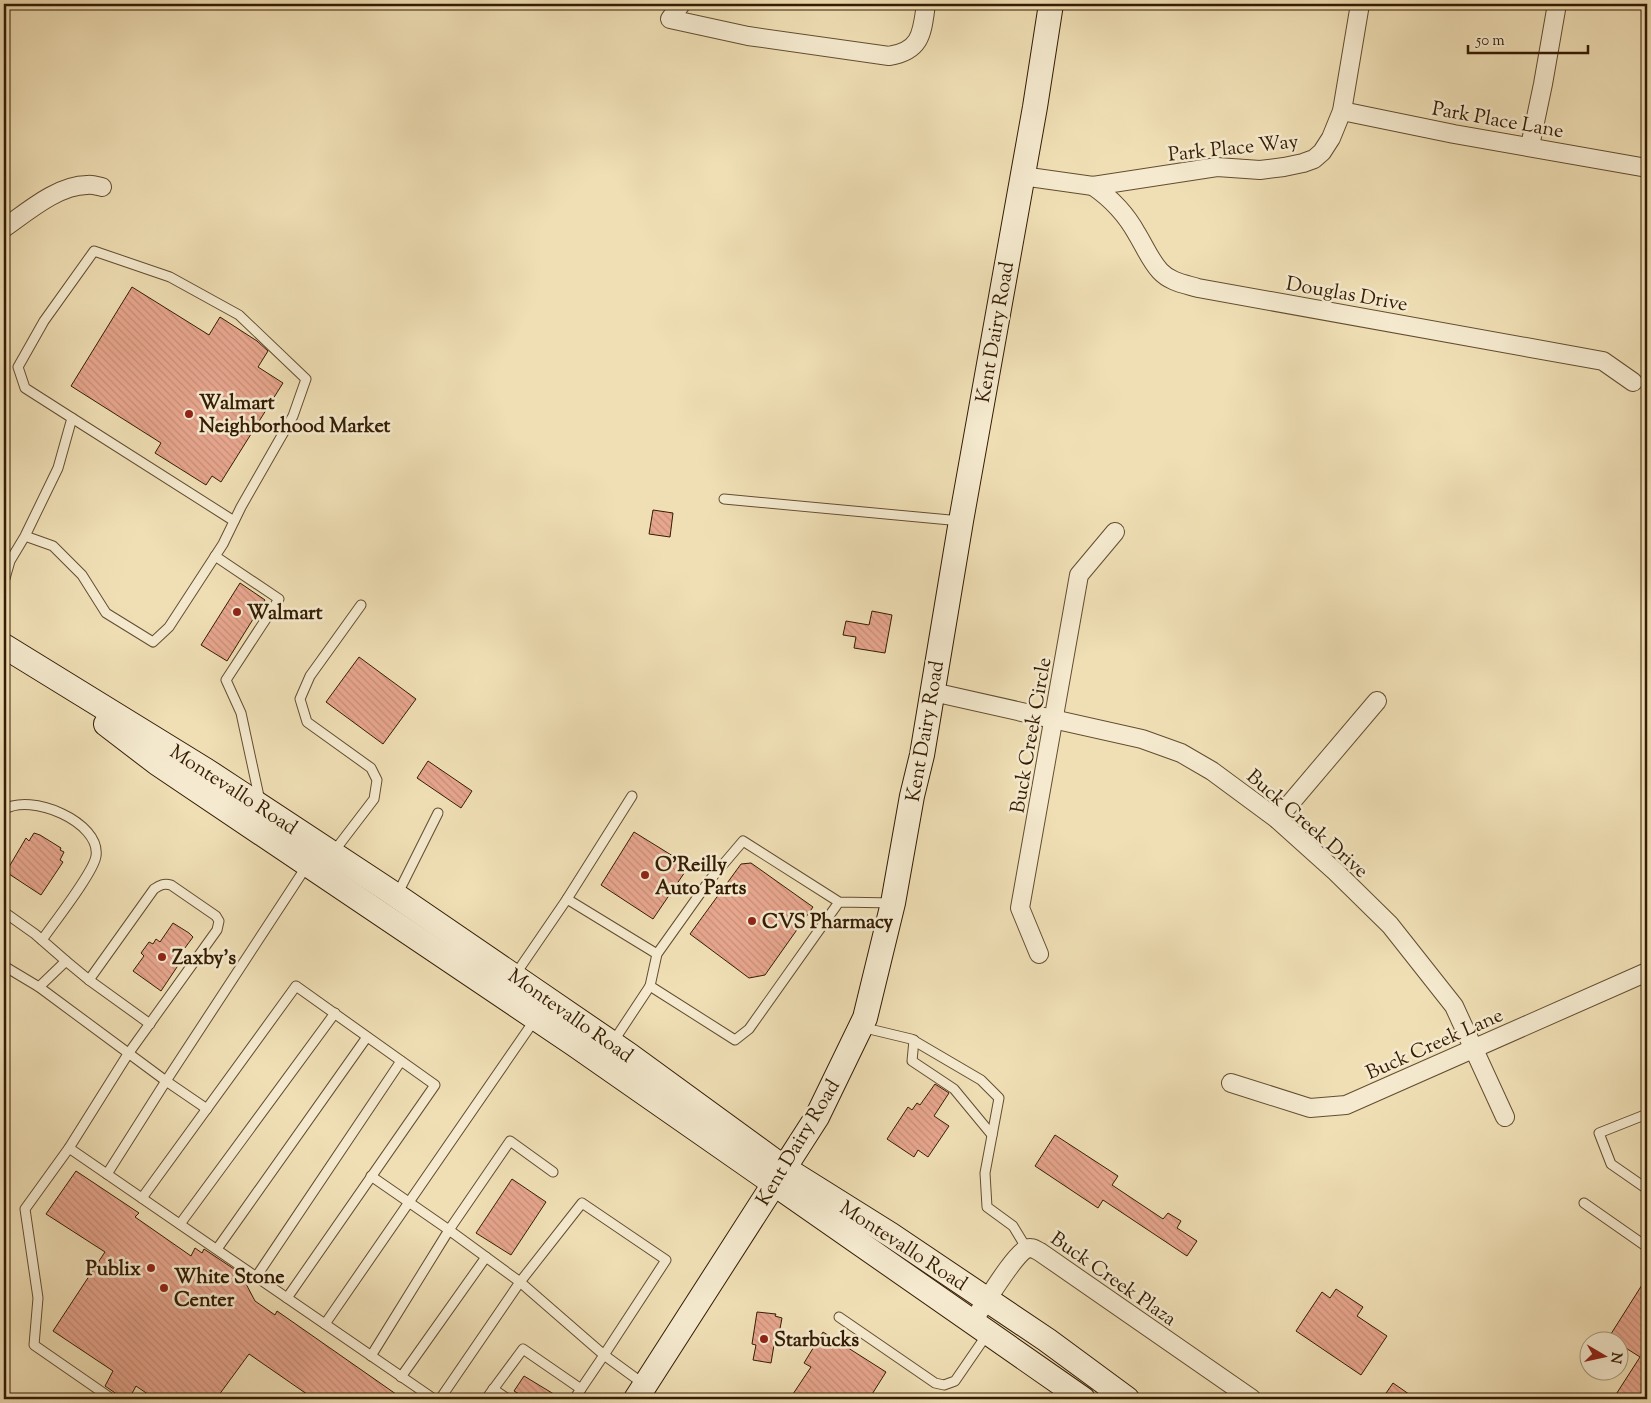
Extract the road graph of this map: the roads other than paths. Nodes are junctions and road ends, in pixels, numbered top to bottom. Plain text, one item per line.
1 (681, 4) edge
2 (926, 4) edge
3 (1050, 4) edge
4 (1360, 4) edge
5 (1557, 4) edge
6 (1342, 111) junction
7 (1530, 146) junction
8 (1647, 168) edge
9 (1022, 176) junction
10 (1093, 186) junction
11 (102, 187) dead end
12 (4, 228) edge
13 (1633, 382) dead end
14 (72, 418) junction
15 (724, 499) dead end
16 (234, 521) junction
17 (961, 522) junction
18 (1114, 532) dead end
19 (24, 536) junction
20 (215, 556) junction
21 (4, 582) edge
22 (361, 605) dead end
23 (4, 648) edge
24 (933, 692) junction
25 (1377, 701) dead end
26 (1054, 718) junction
27 (632, 796) dead end
28 (262, 806) junction
29 (4, 810) edge
30 (438, 813) dead end
31 (1276, 819) junction
32 (323, 863) junction
33 (397, 896) junction
34 (567, 899) junction
35 (839, 902) junction
36 (893, 903) junction
37 (4, 912) edge
38 (42, 940) junction
39 (657, 954) junction
40 (1039, 954) dead end
41 (66, 961) junction
42 (4, 966) edge
43 (1647, 972) edge
44 (515, 976) junction
45 (89, 980) junction
46 (39, 986) junction
47 (650, 986) junction
48 (335, 1013) junction
49 (536, 1018) junction
50 (150, 1024) junction
51 (861, 1027) junction
52 (368, 1036) junction
53 (914, 1040) junction
54 (612, 1043) junction
55 (1474, 1049) junction
56 (128, 1054) junction
57 (401, 1061) junction
58 (166, 1081) junction
59 (1231, 1083) dead end
60 (207, 1109) junction
61 (1647, 1114) edge
62 (1505, 1117) dead end
63 (992, 1135) junction
64 (69, 1148) junction
65 (553, 1172) dead end
66 (107, 1174) junction
67 (371, 1176) junction
68 (779, 1176) junction
69 (1647, 1189) edge
70 (142, 1198) junction
71 (409, 1202) junction
72 (1584, 1204) dead end
73 (180, 1224) junction
74 (449, 1230) junction
75 (1647, 1247) edge
76 (1027, 1248) junction
77 (216, 1249) junction
78 (486, 1257) junction
79 (256, 1277) junction
80 (520, 1282) junction
81 (287, 1298) junction
82 (988, 1300) junction
83 (839, 1317) dead end
84 (325, 1324) junction
85 (980, 1328) junction
86 (604, 1355) junction
87 (371, 1356) junction
88 (401, 1377) junction
89 (581, 1388) junction
90 (493, 1389) junction
91 (640, 1392) edge
92 (112, 1399) edge
93 (434, 1399) edge
94 (440, 1399) edge
95 (486, 1399) edge
96 (508, 1399) edge
97 (574, 1399) edge
98 (1083, 1399) edge
99 (1127, 1399) edge
100 (1252, 1399) edge

1 - 2 street
3 - 9 main road, Kent Dairy Road
4 - 6 street, Park Place Way
5 - 7 street
6 - 7 street, Park Place Lane
6 - 10 street, Park Place Way
7 - 8 street, Park Place Lane
9 - 10 street, Park Place Way
9 - 17 main road, Kent Dairy Road
10 - 13 street, Douglas Drive
11 - 12 street
14 - 16 lane
14 - 16 lane
14 - 19 lane
15 - 17 lane
16 - 20 lane
17 - 24 main road, Kent Dairy Road
18 - 26 street, Buck Creek Circle
19 - 20 lane
19 - 21 lane
20 - 28 lane
22 - 32 lane
23 - 28 main road, Montevallo Road
23 - 32 main road, Montevallo Road
24 - 26 street, Buck Creek Drive
24 - 36 main road, Kent Dairy Road
25 - 31 street
26 - 31 street, Buck Creek Drive
26 - 40 street, Buck Creek Circle
27 - 34 lane
28 - 32 main road, Montevallo Road
29 - 38 lane
30 - 33 lane
31 - 55 street, Buck Creek Drive
32 - 33 main road, Montevallo Road
32 - 49 main road, Montevallo Road
32 - 58 lane
33 - 44 main road, Montevallo Road
34 - 39 lane
34 - 44 lane
35 - 36 lane
35 - 39 lane
35 - 47 lane
36 - 51 main road, Kent Dairy Road
37 - 38 lane
38 - 41 lane
39 - 47 lane
41 - 45 lane
41 - 46 lane
42 - 46 lane
43 - 55 street, Buck Creek Lane
44 - 54 main road, Montevallo Road
45 - 50 lane
45 - 50 lane
46 - 56 lane
47 - 54 lane
48 - 52 lane
48 - 60 lane
48 - 73 lane
49 - 68 main road, Montevallo Road
49 - 71 lane
50 - 56 lane
51 - 53 lane
51 - 68 main road, Kent Dairy Road
52 - 57 lane
52 - 77 lane
53 - 63 lane
53 - 63 lane
54 - 68 main road, Montevallo Road
55 - 59 street, Buck Creek Lane
55 - 62 street, Buck Creek Drive
56 - 58 lane
56 - 64 lane
57 - 67 lane
57 - 79 lane
58 - 60 lane
58 - 66 lane
60 - 70 lane
61 - 69 lane
63 - 76 lane
64 - 66 lane
64 - 92 lane
65 - 74 lane
66 - 70 lane
67 - 71 lane
67 - 81 lane
68 - 82 main road, Montevallo Road
68 - 85 main road, Montevallo Road
68 - 91 main road, Kent Dairy Road
70 - 73 lane
71 - 74 lane
71 - 84 lane
72 - 75 lane
73 - 77 lane
74 - 78 lane
74 - 87 lane
76 - 82 street, Buck Creek Plaza
76 - 100 street, Buck Creek Plaza
77 - 79 lane
78 - 80 lane
78 - 88 lane
79 - 81 lane
80 - 86 lane
80 - 86 lane
80 - 94 lane
81 - 84 lane
82 - 85 street, Buck Creek Plaza
82 - 99 main road, Montevallo Road
83 - 85 lane
84 - 87 lane
85 - 98 main road, Montevallo Road
86 - 89 lane
86 - 91 lane
87 - 88 lane
88 - 93 lane
89 - 90 lane
89 - 97 lane
90 - 95 lane
90 - 96 lane

